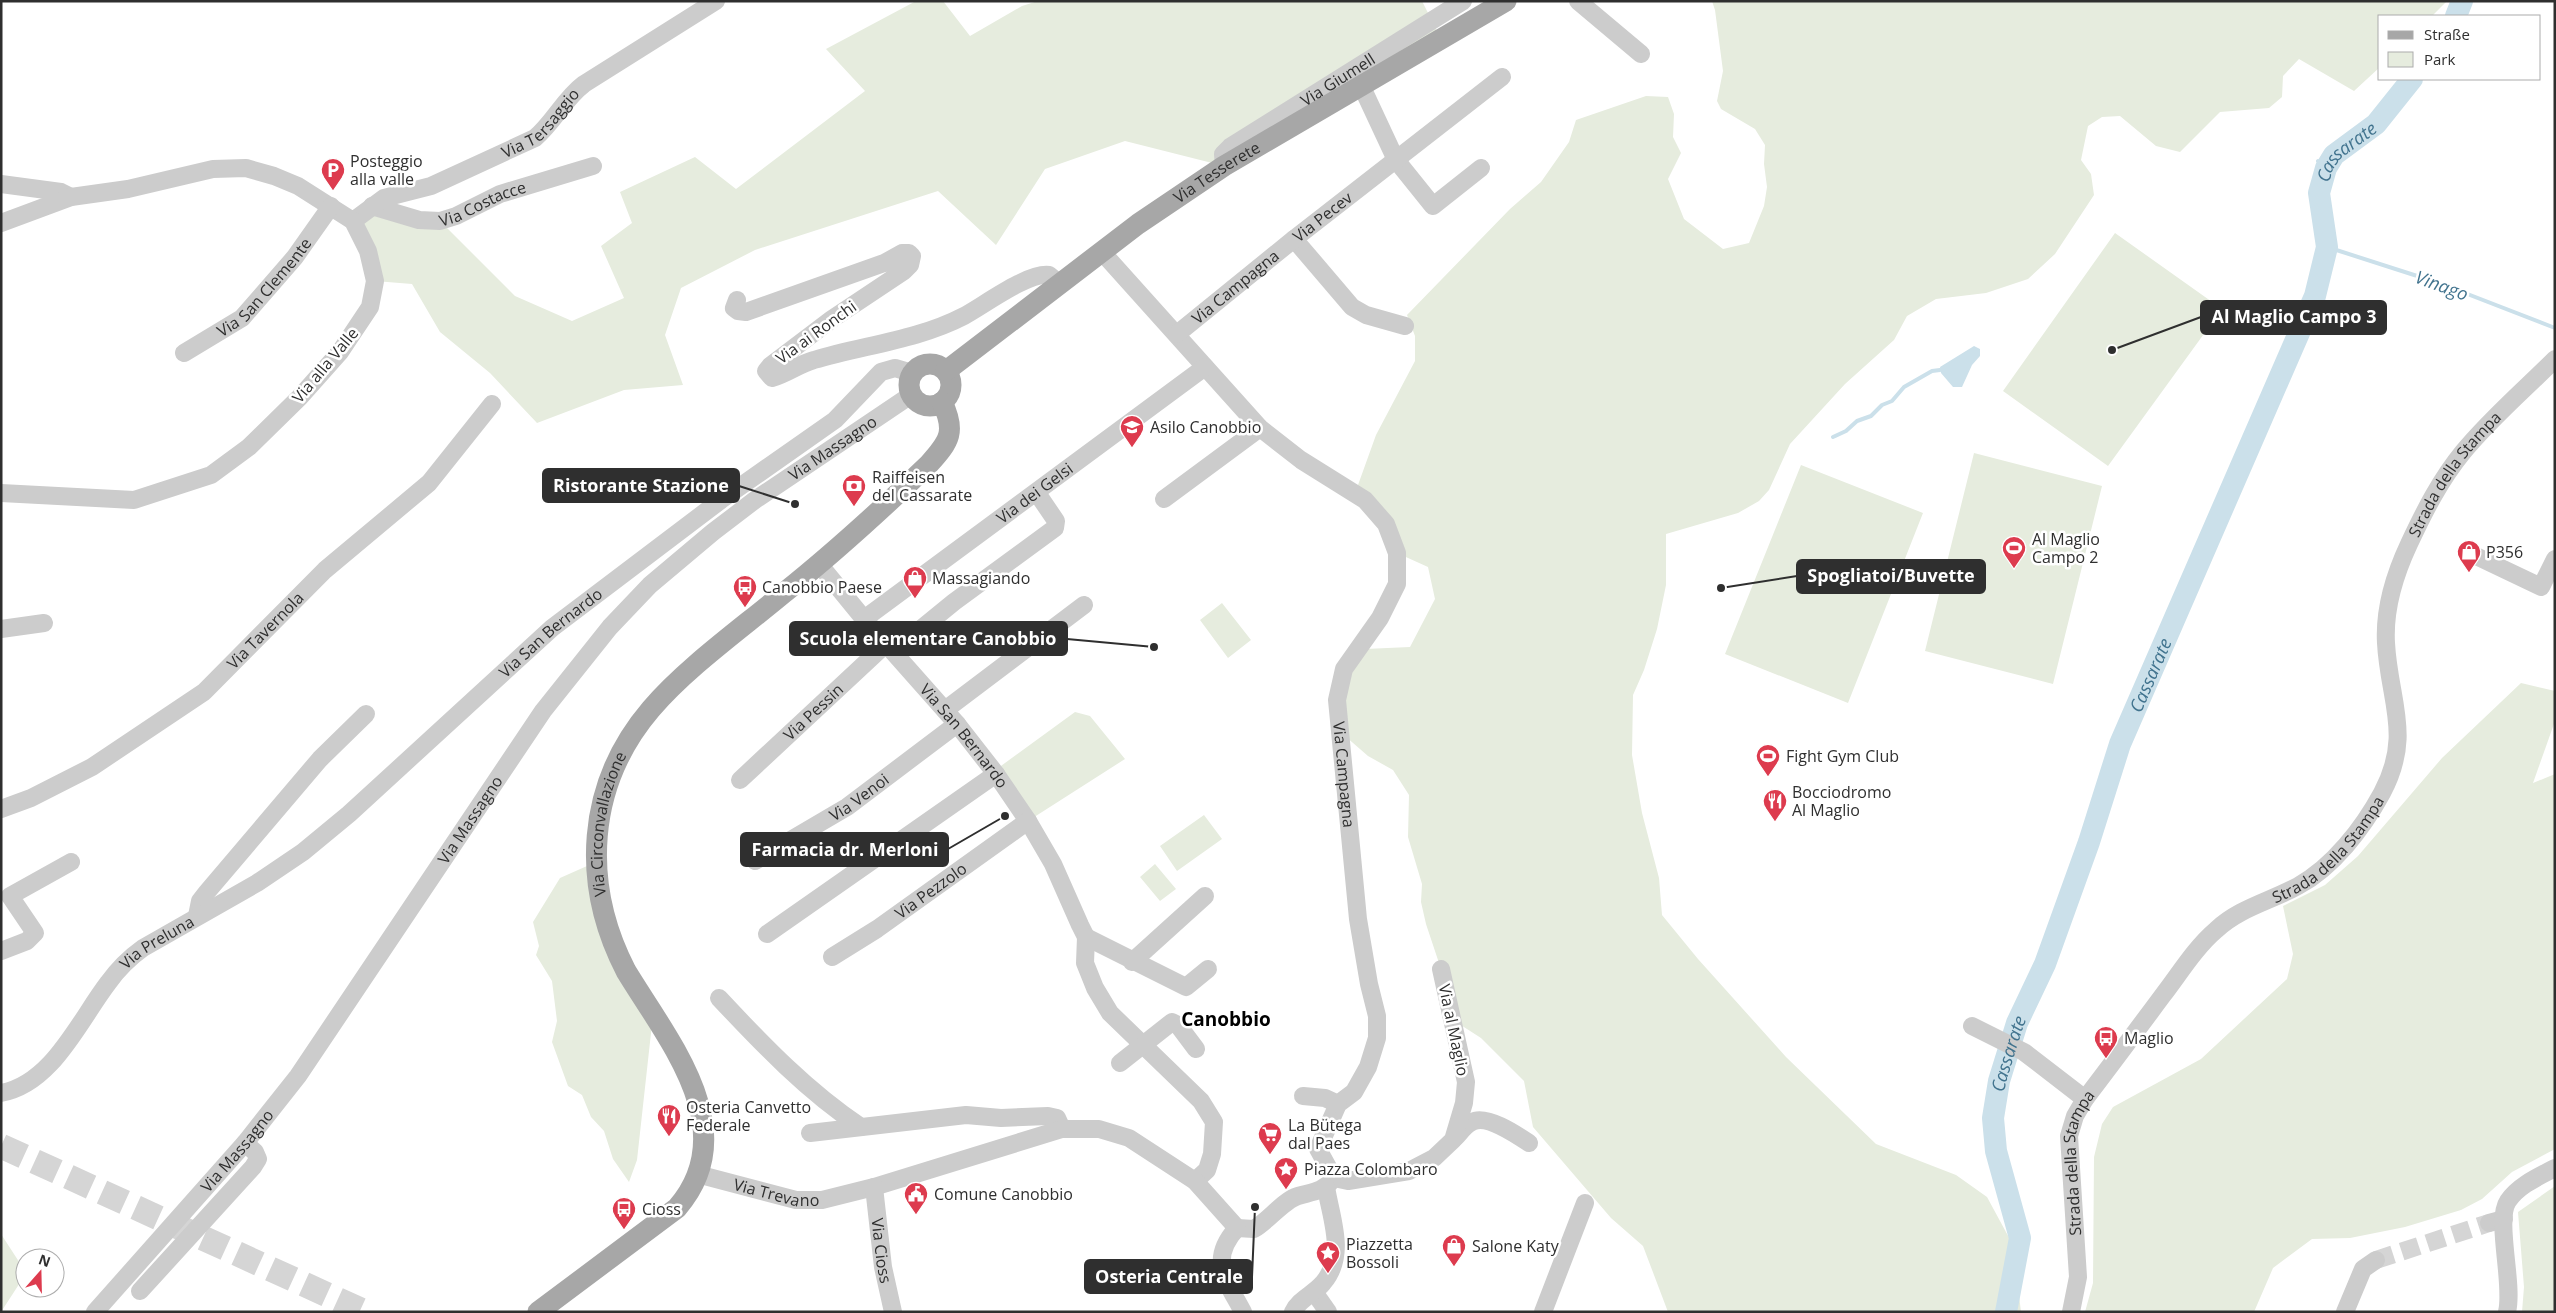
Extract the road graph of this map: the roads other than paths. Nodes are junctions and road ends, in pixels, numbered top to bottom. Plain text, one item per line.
1 (716, 1) edge
2 (1462, 1) edge
3 (1506, 1) edge
4 (1578, 1) edge
5 (1641, 54) dead end
6 (1502, 77) dead end
7 (1362, 85) junction
8 (1396, 160) junction
9 (593, 166) dead end
10 (1224, 166) junction
11 (1481, 168) dead end
12 (1, 184) edge
13 (71, 197) junction
14 (331, 206) junction
15 (372, 206) junction
16 (353, 221) junction
17 (1, 223) edge
18 (1294, 239) junction
19 (1102, 252) junction
20 (1060, 284) junction
21 (737, 300) dead end
22 (1405, 326) dead end
23 (1177, 334) junction
24 (184, 353) dead end
25 (2555, 360) edge
26 (1205, 367) junction
27 (946, 372) junction
28 (912, 373) junction
29 (912, 395) junction
30 (942, 402) junction
31 (492, 404) dead end
32 (1260, 428) junction
33 (1, 493) edge
34 (1037, 494) junction
35 (1164, 499) dead end
36 (2476, 556) dead end
37 (2555, 559) edge
38 (819, 564) junction
39 (1084, 606) dead end
40 (864, 620) junction
41 (44, 623) dead end
42 (1, 629) edge
43 (890, 647) junction
44 (945, 710) junction
45 (366, 714) dead end
46 (957, 724) junction
47 (996, 774) junction
48 (740, 780) dead end
49 (1, 809) edge
50 (1028, 821) junction
51 (756, 861) dead end
52 (71, 862) dead end
53 (1205, 896) dead end
54 (197, 916) junction
55 (767, 934) dead end
56 (1086, 937) junction
57 (1, 951) edge
58 (832, 957) dead end
59 (1132, 962) junction
60 (1208, 969) dead end
61 (1441, 969) dead end
62 (719, 998) dead end
63 (1972, 1026) dead end
64 (1143, 1044) junction
65 (1196, 1050) dead end
66 (1120, 1063) dead end
67 (1, 1093) edge
68 (1303, 1096) dead end
69 (2085, 1099) junction
70 (1338, 1104) junction
71 (861, 1127) junction
72 (1062, 1129) junction
73 (810, 1133) dead end
74 (1453, 1140) junction
75 (245, 1143) junction
76 (1529, 1143) dead end
77 (2555, 1168) edge
78 (697, 1174) junction
79 (1197, 1183) junction
80 (1330, 1183) junction
81 (874, 1187) junction
82 (1584, 1203) dead end
83 (1237, 1228) junction
84 (2376, 1260) tunnel mouth
85 (1319, 1287) junction
86 (140, 1291) dead end
87 (95, 1312) edge
88 (538, 1312) edge
89 (893, 1312) edge
90 (1243, 1312) edge
91 (1293, 1312) edge
92 (1328, 1312) edge
93 (1543, 1312) edge
94 (2072, 1312) edge
95 (2345, 1312) edge
96 (2506, 1312) edge

1 - 15 street, Via Tersaggio
2 - 10 street, Via Giumell
3 - 7 main road, Via Tesserete
4 - 5 street
6 - 8 street, Via Pecev
7 - 8 street
7 - 10 main road, Via Tesserete
8 - 11 street
8 - 18 street, Via Pecev
9 - 15 street, Via Costacce
10 - 19 main road, Via Tesserete
12 - 13 street
13 - 14 street, Via alla Valle
13 - 17 street
14 - 16 street, Via alla Valle
14 - 24 street, Via San Clemente
15 - 16 street, Via Tersaggio
16 - 33 street, Via alla Valle
18 - 22 street, Via Pecev
18 - 23 street, Via Campagna
19 - 20 main road, Via Tesserete
19 - 23 street, Via Campagna
20 - 21 street, Via ai Ronchi
20 - 27 main road, Via Tesserete
23 - 26 street, Via Campagna
25 - 69 street, Strada della Stampa
26 - 32 street, Via Campagna
26 - 34 street, Via dei Gelsi
27 - 28 main road
27 - 30 main road
28 - 29 main road
28 - 54 street, Via San Bernardo
29 - 30 main road
29 - 75 street, Via Massagno
30 - 38 main road
31 - 49 street, Via Tavernola
32 - 35 street
32 - 70 street, Via Campagna
34 - 40 street, Via dei Gelsi
34 - 43 street, Via Pessin
36 - 37 street
38 - 40 street, Via San Bernardo
38 - 78 main road, Via Circonvallazione
39 - 44 street
40 - 43 street, Via San Bernardo
41 - 42 street
43 - 44 street, Via San Bernardo
43 - 48 street, Via Pessin
44 - 46 street, Via San Bernardo
45 - 54 street, Via Preluna
46 - 47 street, Via San Bernardo
46 - 51 street, Via Venoi
47 - 50 street, Via San Bernardo
47 - 55 street
50 - 56 street, Via San Bernardo
50 - 58 street, Via Pezzolo
52 - 57 street
53 - 59 street
54 - 67 street, Via Preluna
56 - 59 street
56 - 64 street, Via San Bernardo
59 - 60 street
61 - 74 street, Via al Maglio
62 - 71 street
63 - 69 street
64 - 65 street
64 - 66 street
64 - 79 street, Via San Bernardo
68 - 70 street
69 - 94 street, Strada della Stampa
70 - 80 street, Via Campagna
71 - 72 street
71 - 73 street
72 - 79 street, Via Trevano
72 - 81 street, Via Trevano
74 - 76 street
74 - 80 street, Via al Maglio
75 - 86 street
75 - 87 street, Via Massagno
77 - 96 street
78 - 81 street, Via Trevano
78 - 88 main road
79 - 83 street, Via Trevano
80 - 83 street
80 - 85 street
81 - 89 street, Via Cioss
82 - 93 street
83 - 90 street
84 - 95 street
85 - 91 street
85 - 92 street

